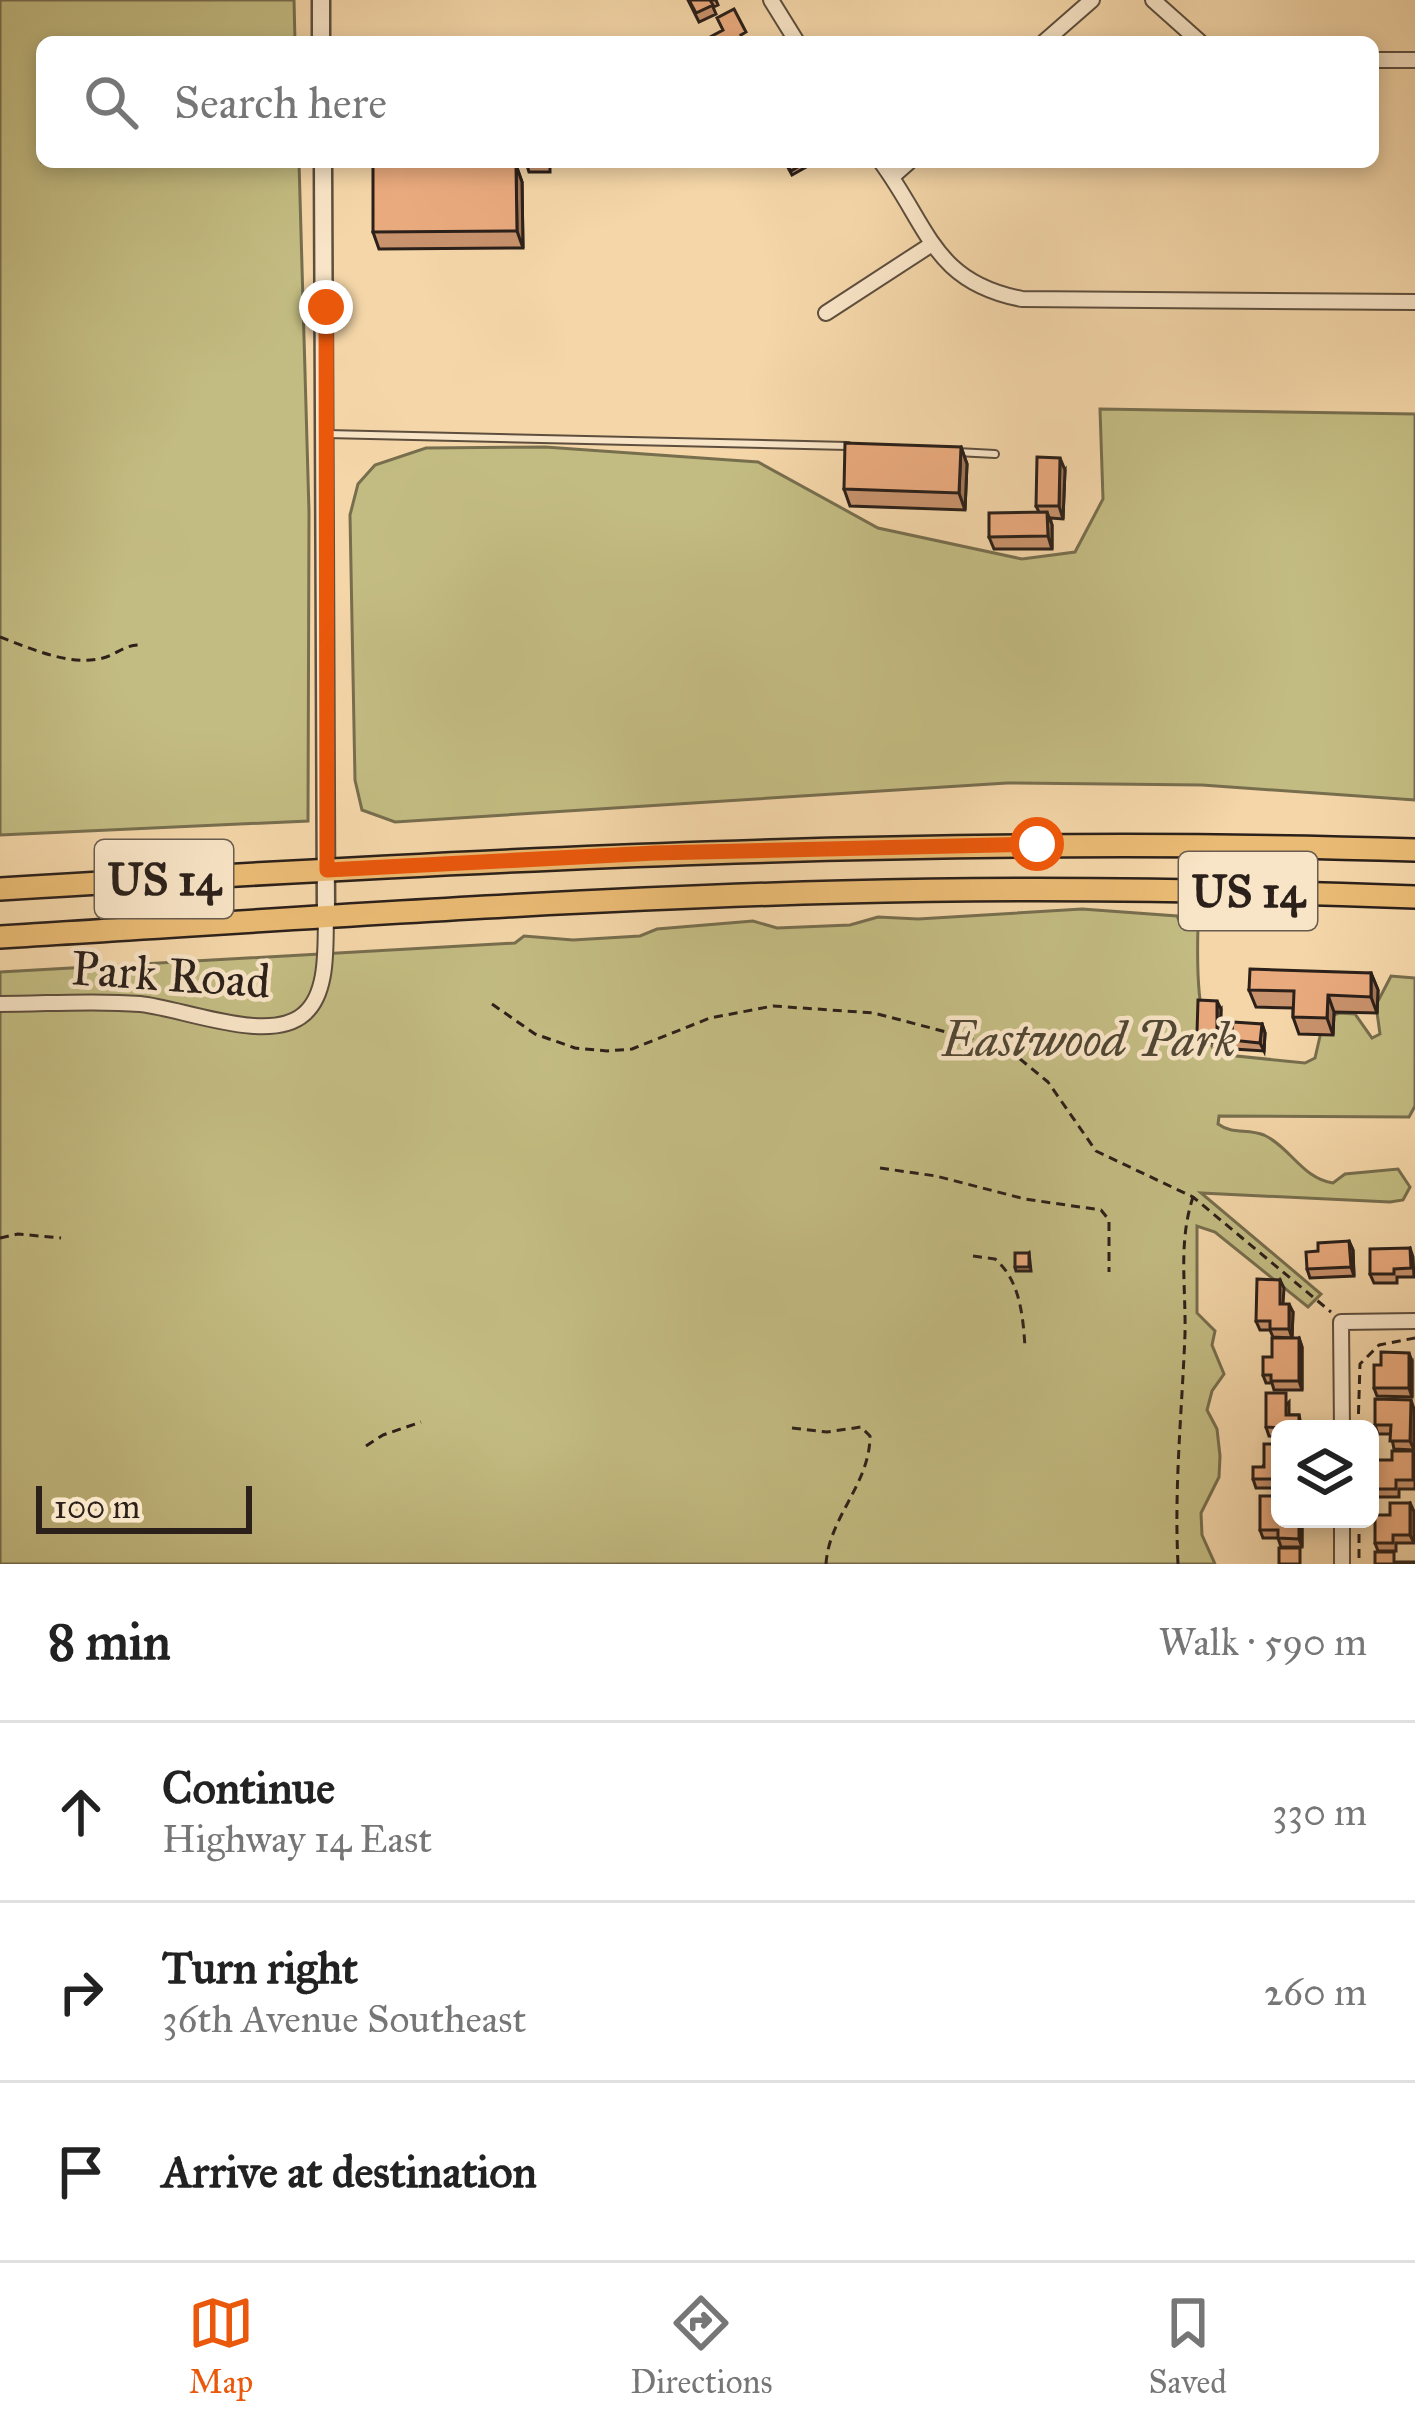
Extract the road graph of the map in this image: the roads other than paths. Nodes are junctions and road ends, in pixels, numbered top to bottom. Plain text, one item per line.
1 (321, 0) edge
2 (771, 0) edge
3 (1092, 0) edge
4 (1153, 0) edge
5 (321, 36) edge
6 (793, 36) edge
7 (1051, 36) edge
8 (1193, 36) edge
9 (1379, 60) edge
10 (1415, 60) edge
11 (323, 168) edge
12 (885, 168) edge
13 (902, 168) edge
14 (892, 177) junction
15 (932, 244) junction
16 (1415, 302) edge
17 (826, 313) dead end
18 (326, 434) junction
19 (853, 447) edge
20 (948, 452) edge
21 (995, 454) dead end
22 (1415, 850) edge
23 (327, 870) junction
24 (0, 890) edge
25 (1415, 897) edge
26 (326, 916) junction
27 (0, 937) edge
28 (0, 1004) edge
29 (1415, 1321) edge
30 (1342, 1420) edge
31 (1342, 1528) edge
32 (1342, 1564) edge

1 - 5 street
2 - 6 street
3 - 7 street
4 - 8 street
9 - 10 street
11 - 18 street
12 - 14 street
13 - 14 street
14 - 15 street
15 - 16 street
15 - 17 street
18 - 19 lane
18 - 23 street
20 - 21 lane
22 - 23 main road, US 14
23 - 24 main road, US 14
23 - 26 street
25 - 26 main road, US 14
26 - 27 main road, US 14
26 - 28 street, Park Road
29 - 30 street
31 - 32 street

